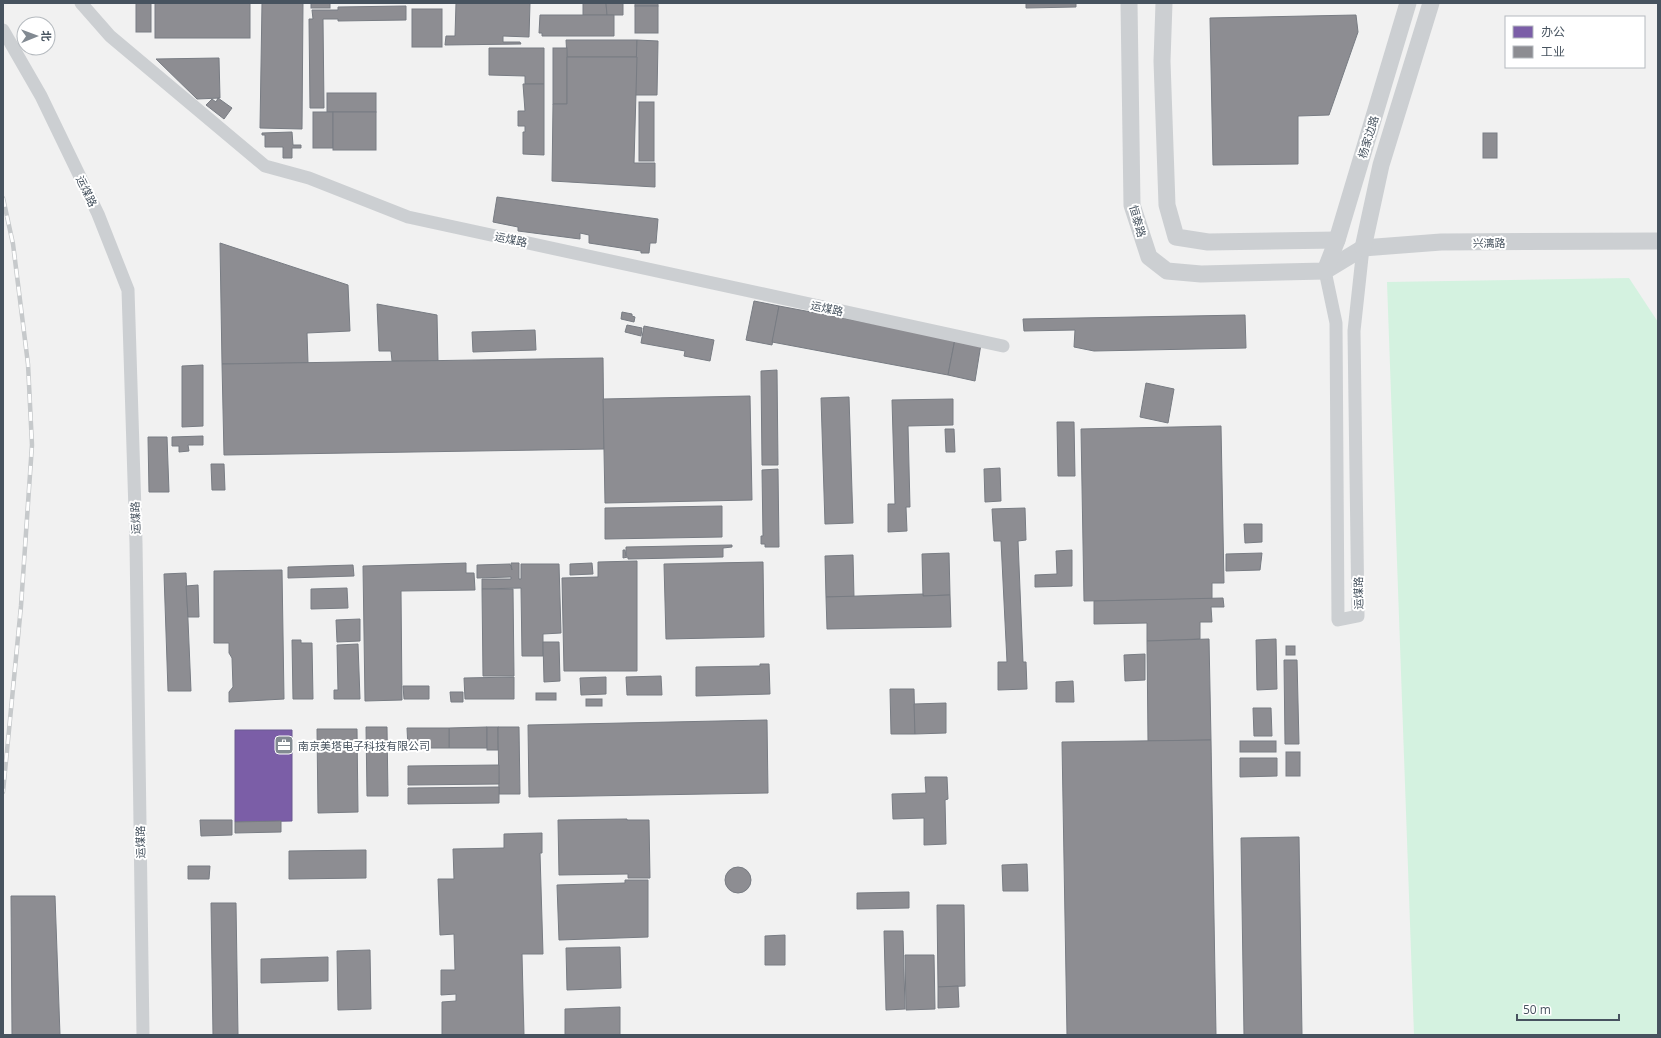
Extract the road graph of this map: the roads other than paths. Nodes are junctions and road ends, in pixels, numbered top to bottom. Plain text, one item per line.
1 (81, 3) edge
2 (1129, 3) edge
3 (1164, 3) edge
4 (1408, 3) edge
5 (1431, 3) edge
6 (3, 30) edge
7 (1337, 240) junction
8 (1658, 241) edge
9 (1363, 248) junction
10 (1325, 271) junction
11 (1003, 346) dead end
12 (143, 1035) edge

1 - 11 street, 运煤路
2 - 10 street, 恒泰路
3 - 7 street
4 - 7 street, 杨家边路
5 - 9 street, 杨家边路
6 - 12 street, 运煤路
7 - 10 street, 杨家边路
8 - 9 street, 兴漓路
9 - 10 street, 兴漓路
9 - 10 street, 运煤路

